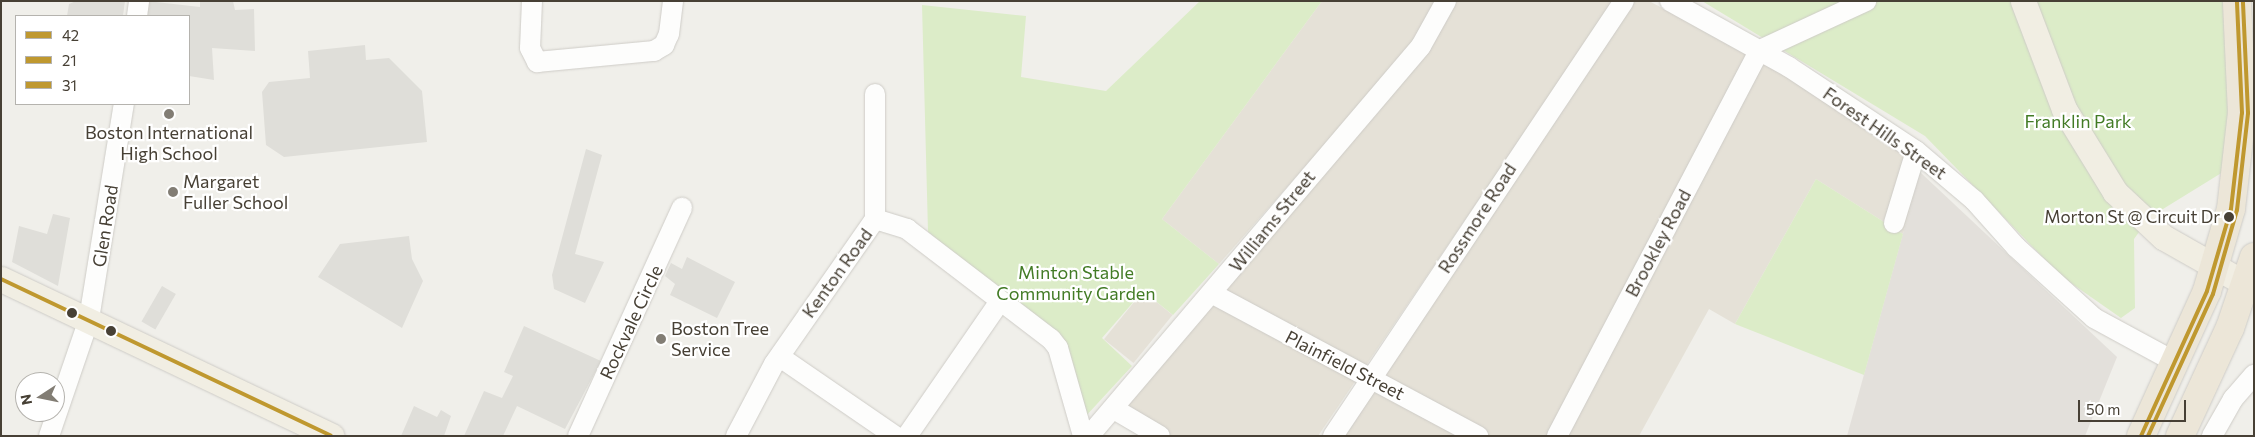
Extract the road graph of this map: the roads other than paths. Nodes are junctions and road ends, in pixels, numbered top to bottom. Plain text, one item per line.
1 (139, 1) edge
2 (532, 1) edge
3 (673, 1) edge
4 (1446, 1) edge
5 (1624, 1) edge
6 (1670, 1) edge
7 (1866, 1) edge
8 (2022, 1) edge
9 (2237, 1) edge
10 (137, 15) edge
11 (1760, 50) junction
12 (875, 94) dead end
13 (124, 105) edge
14 (1916, 151) junction
15 (682, 208) dead end
16 (875, 219) junction
17 (1894, 224) dead end
18 (2254, 258) edge
19 (2215, 268) junction
20 (1, 279) edge
21 (2250, 286) edge
22 (1213, 294) junction
23 (1000, 301) junction
24 (89, 319) junction
25 (780, 357) junction
26 (2175, 362) junction
27 (2254, 375) edge
28 (1371, 378) junction
29 (1114, 409) junction
30 (50, 436) edge
31 (332, 436) edge
32 (578, 436) edge
33 (736, 436) edge
34 (894, 436) edge
35 (906, 436) edge
36 (1083, 436) edge
37 (1089, 436) edge
38 (1160, 436) edge
39 (1333, 436) edge
40 (1478, 436) edge
41 (1557, 436) edge
42 (2141, 436) edge
43 (2180, 436) edge
44 (2212, 436) edge

1 - 10 street
2 - 3 street
4 - 22 street, Williams Street
5 - 28 street, Rossmore Road
6 - 11 street, Forest Hills Street
7 - 11 street
8 - 19 main road
9 - 19 highway
11 - 14 street, Forest Hills Street
11 - 41 street, Brookley Road
12 - 16 street, Kenton Road
13 - 24 street, Glen Road
14 - 17 street
14 - 26 street, Forest Hills Street
15 - 32 street, Rockvale Circle
16 - 23 street
16 - 25 street, Kenton Road
18 - 21 highway
19 - 21 main road
19 - 26 highway
20 - 24 main road
21 - 43 highway
22 - 28 street, Plainfield Street
22 - 29 street, Williams Street
23 - 35 street
23 - 36 street
24 - 30 street, Glen Road
24 - 31 main road
25 - 33 street, Kenton Road
25 - 34 street
26 - 42 highway
27 - 44 street
28 - 39 street, Rossmore Road
28 - 40 street, Plainfield Street
29 - 37 street, Williams Street
29 - 38 street

